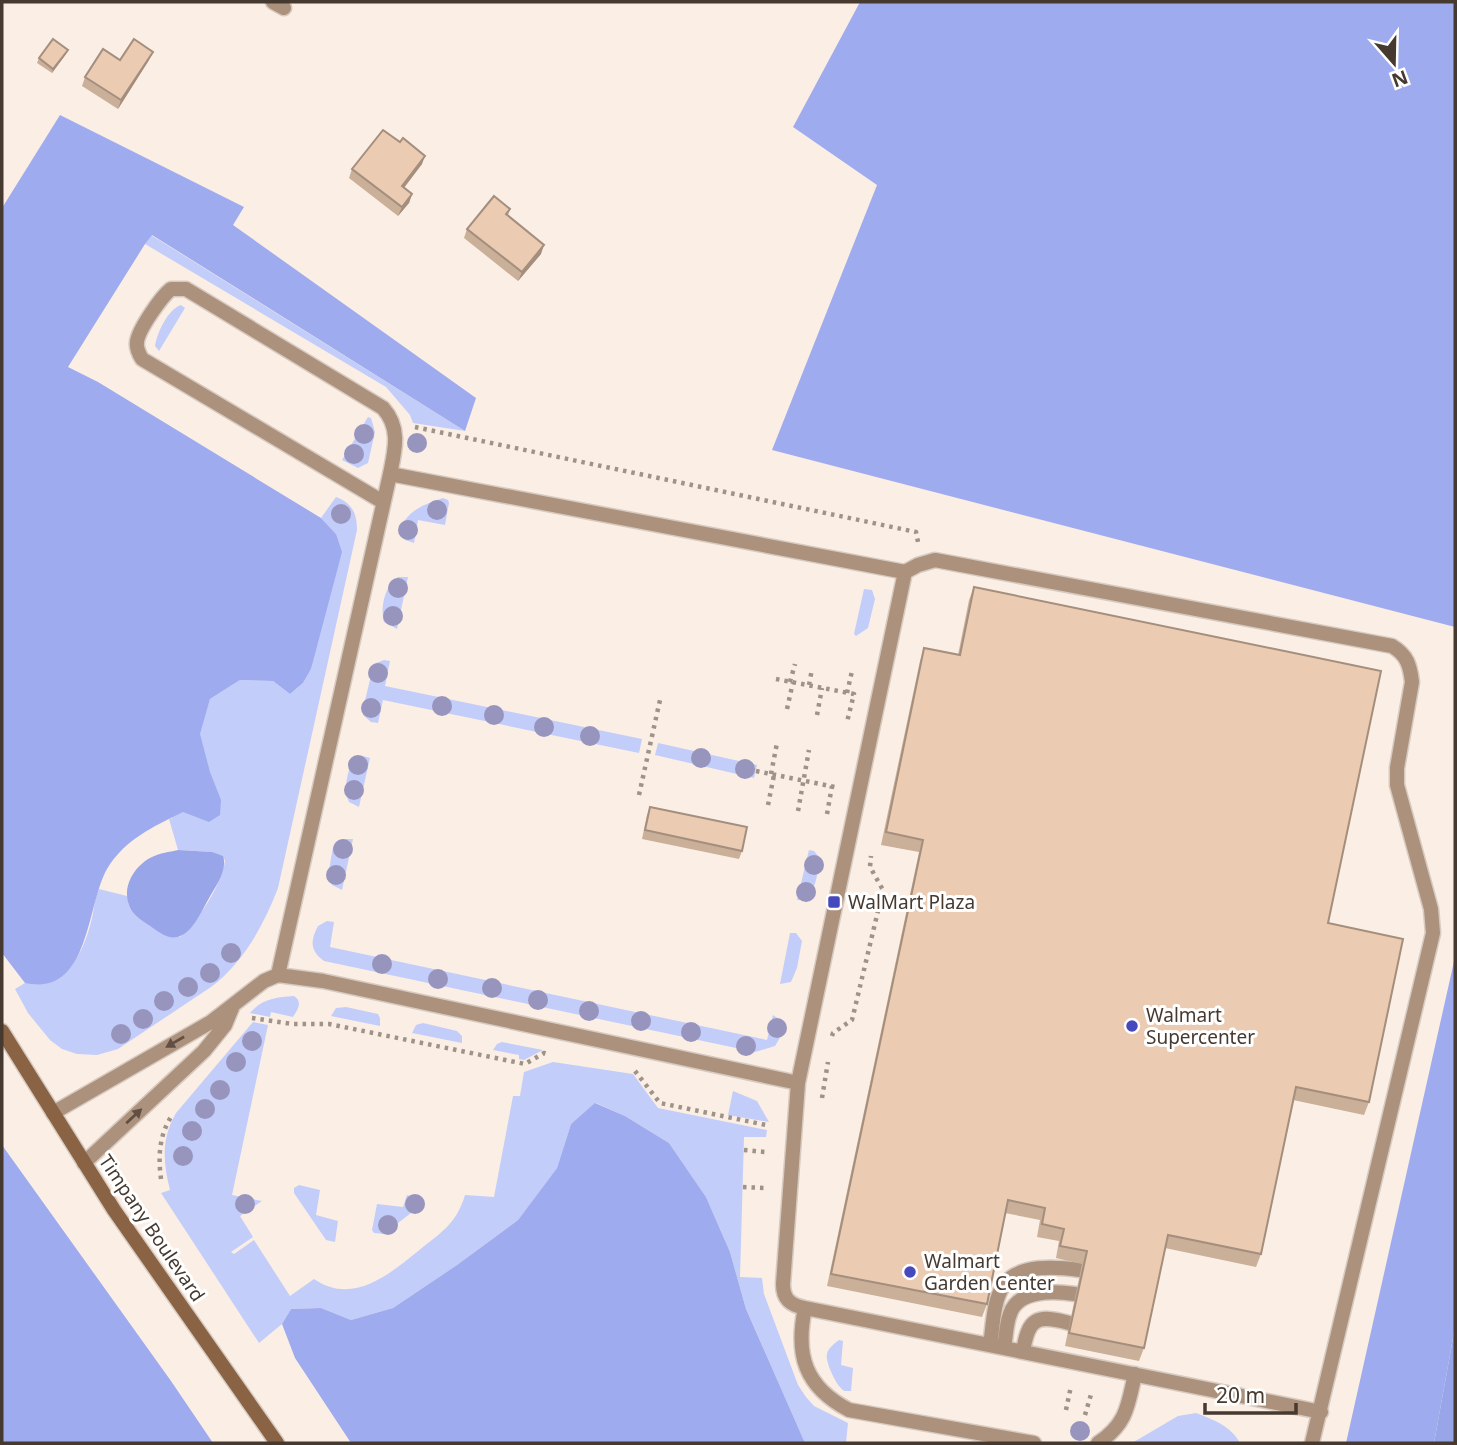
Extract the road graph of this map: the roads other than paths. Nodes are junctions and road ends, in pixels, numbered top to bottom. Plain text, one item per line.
1 (390, 474) junction
2 (383, 502) junction
3 (905, 572) junction
4 (278, 975) junction
5 (233, 1006) junction
6 (2, 1031) edge
7 (798, 1083) junction
8 (53, 1113) junction
9 (85, 1163) junction
10 (1080, 1270) edge
11 (1075, 1294) edge
12 (805, 1308) junction
13 (1069, 1323) edge
14 (997, 1346) junction
15 (1023, 1352) junction
16 (1135, 1374) junction
17 (1321, 1412) junction
18 (277, 1443) edge
19 (1034, 1443) edge
20 (1098, 1443) edge
21 (1312, 1443) edge

1 - 2 lane
1 - 2 lane
1 - 3 lane
2 - 4 lane
3 - 7 lane
3 - 17 lane
4 - 5 lane
4 - 7 lane
5 -> 8 lane
9 -> 5 lane
6 - 8 main road, Timpany Boulevard
7 - 12 lane
8 - 9 main road, Timpany Boulevard
9 - 18 main road, Timpany Boulevard
10 - 14 lane
11 - 14 lane
12 - 14 lane
12 - 19 lane
13 - 15 lane
14 - 15 lane
15 - 16 lane
16 - 17 lane
16 - 20 lane
17 - 21 lane

